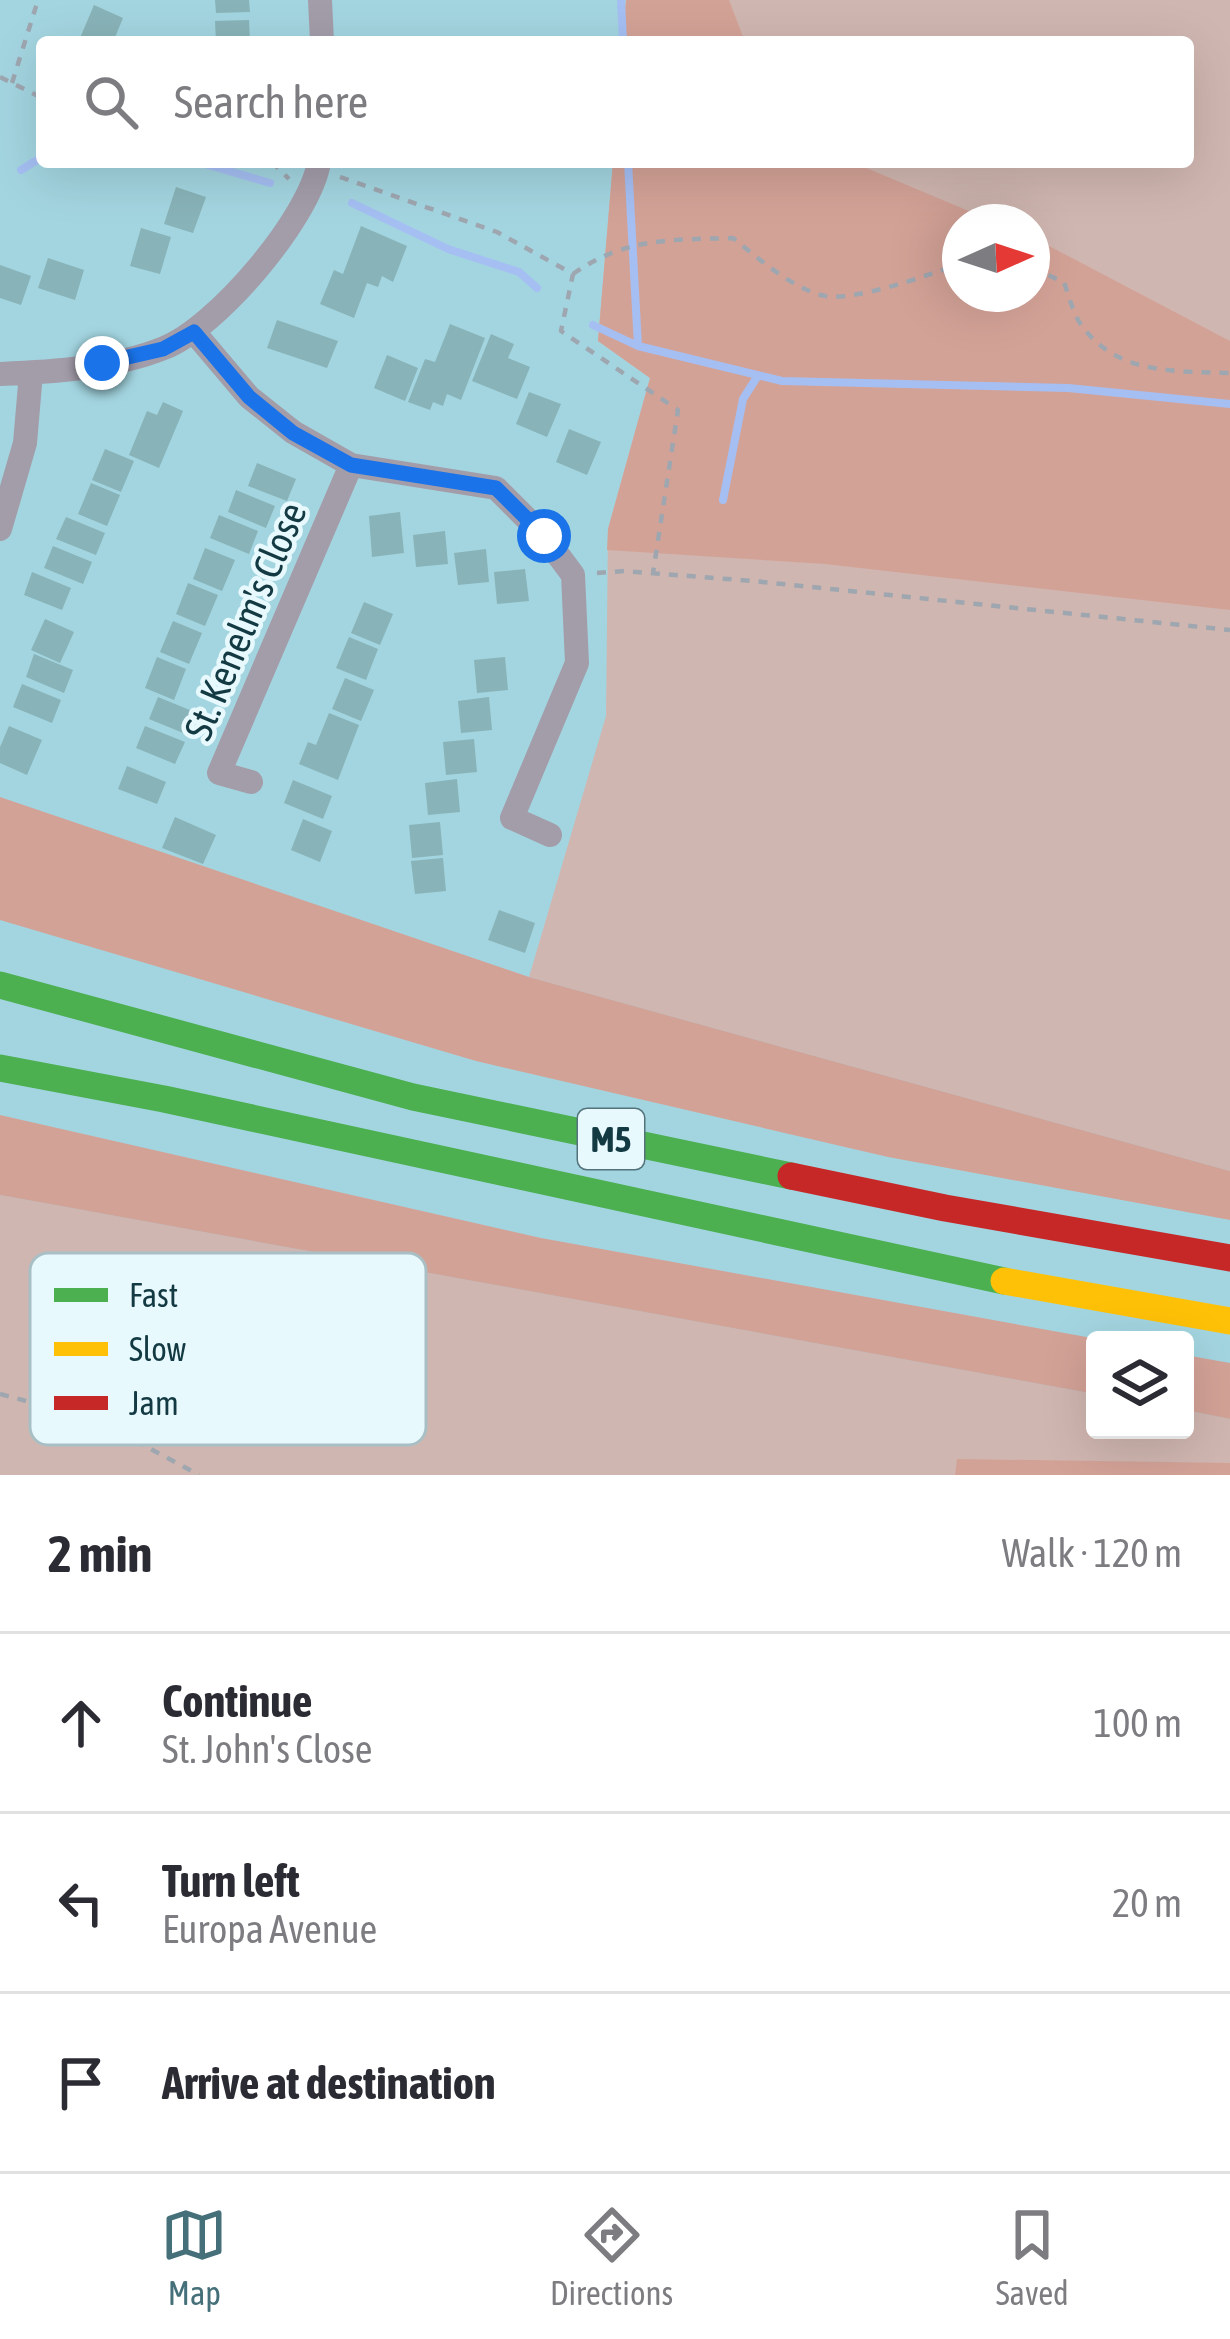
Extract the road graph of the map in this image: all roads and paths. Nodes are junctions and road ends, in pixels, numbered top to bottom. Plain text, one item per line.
1 (38, 0) edge
2 (320, 0) edge
3 (322, 36) edge
4 (0, 77) edge
5 (12, 83) junction
6 (36, 95) edge
7 (318, 168) edge
8 (942, 270) edge
9 (573, 274) junction
10 (1050, 276) edge
11 (194, 332) junction
12 (31, 373) junction
13 (1230, 373) edge
14 (0, 374) edge
15 (351, 465) junction
16 (0, 529) edge
17 (653, 573) junction
18 (573, 575) junction
19 (1230, 630) edge
20 (251, 782) dead end
21 (550, 835) dead end
22 (0, 958) edge
23 (0, 985) edge
24 (174, 1035) junction
25 (0, 1054) edge
26 (0, 1068) edge
27 (164, 1099) junction
28 (1230, 1258) edge
29 (1230, 1321) edge
30 (0, 1394) edge
31 (30, 1402) edge
32 (144, 1445) edge
33 (199, 1475) edge

1 - 5 path
2 - 3 street
4 - 5 path
5 - 6 path
7 - 9 path
7 - 11 street
8 - 9 path
9 - 17 path
10 - 13 path
11 - 12 street
11 - 15 street
12 - 14 street
12 - 16 street
15 - 18 street
15 - 20 street, St. Kenelm's Close
17 - 18 path
17 - 19 path
18 - 21 street
22 - 24 highway, M5
23 - 24 highway, M5
24 - 28 highway, M5
25 - 27 highway, M5
26 - 27 highway, M5
27 - 29 highway, M5
30 - 31 path
32 - 33 path

